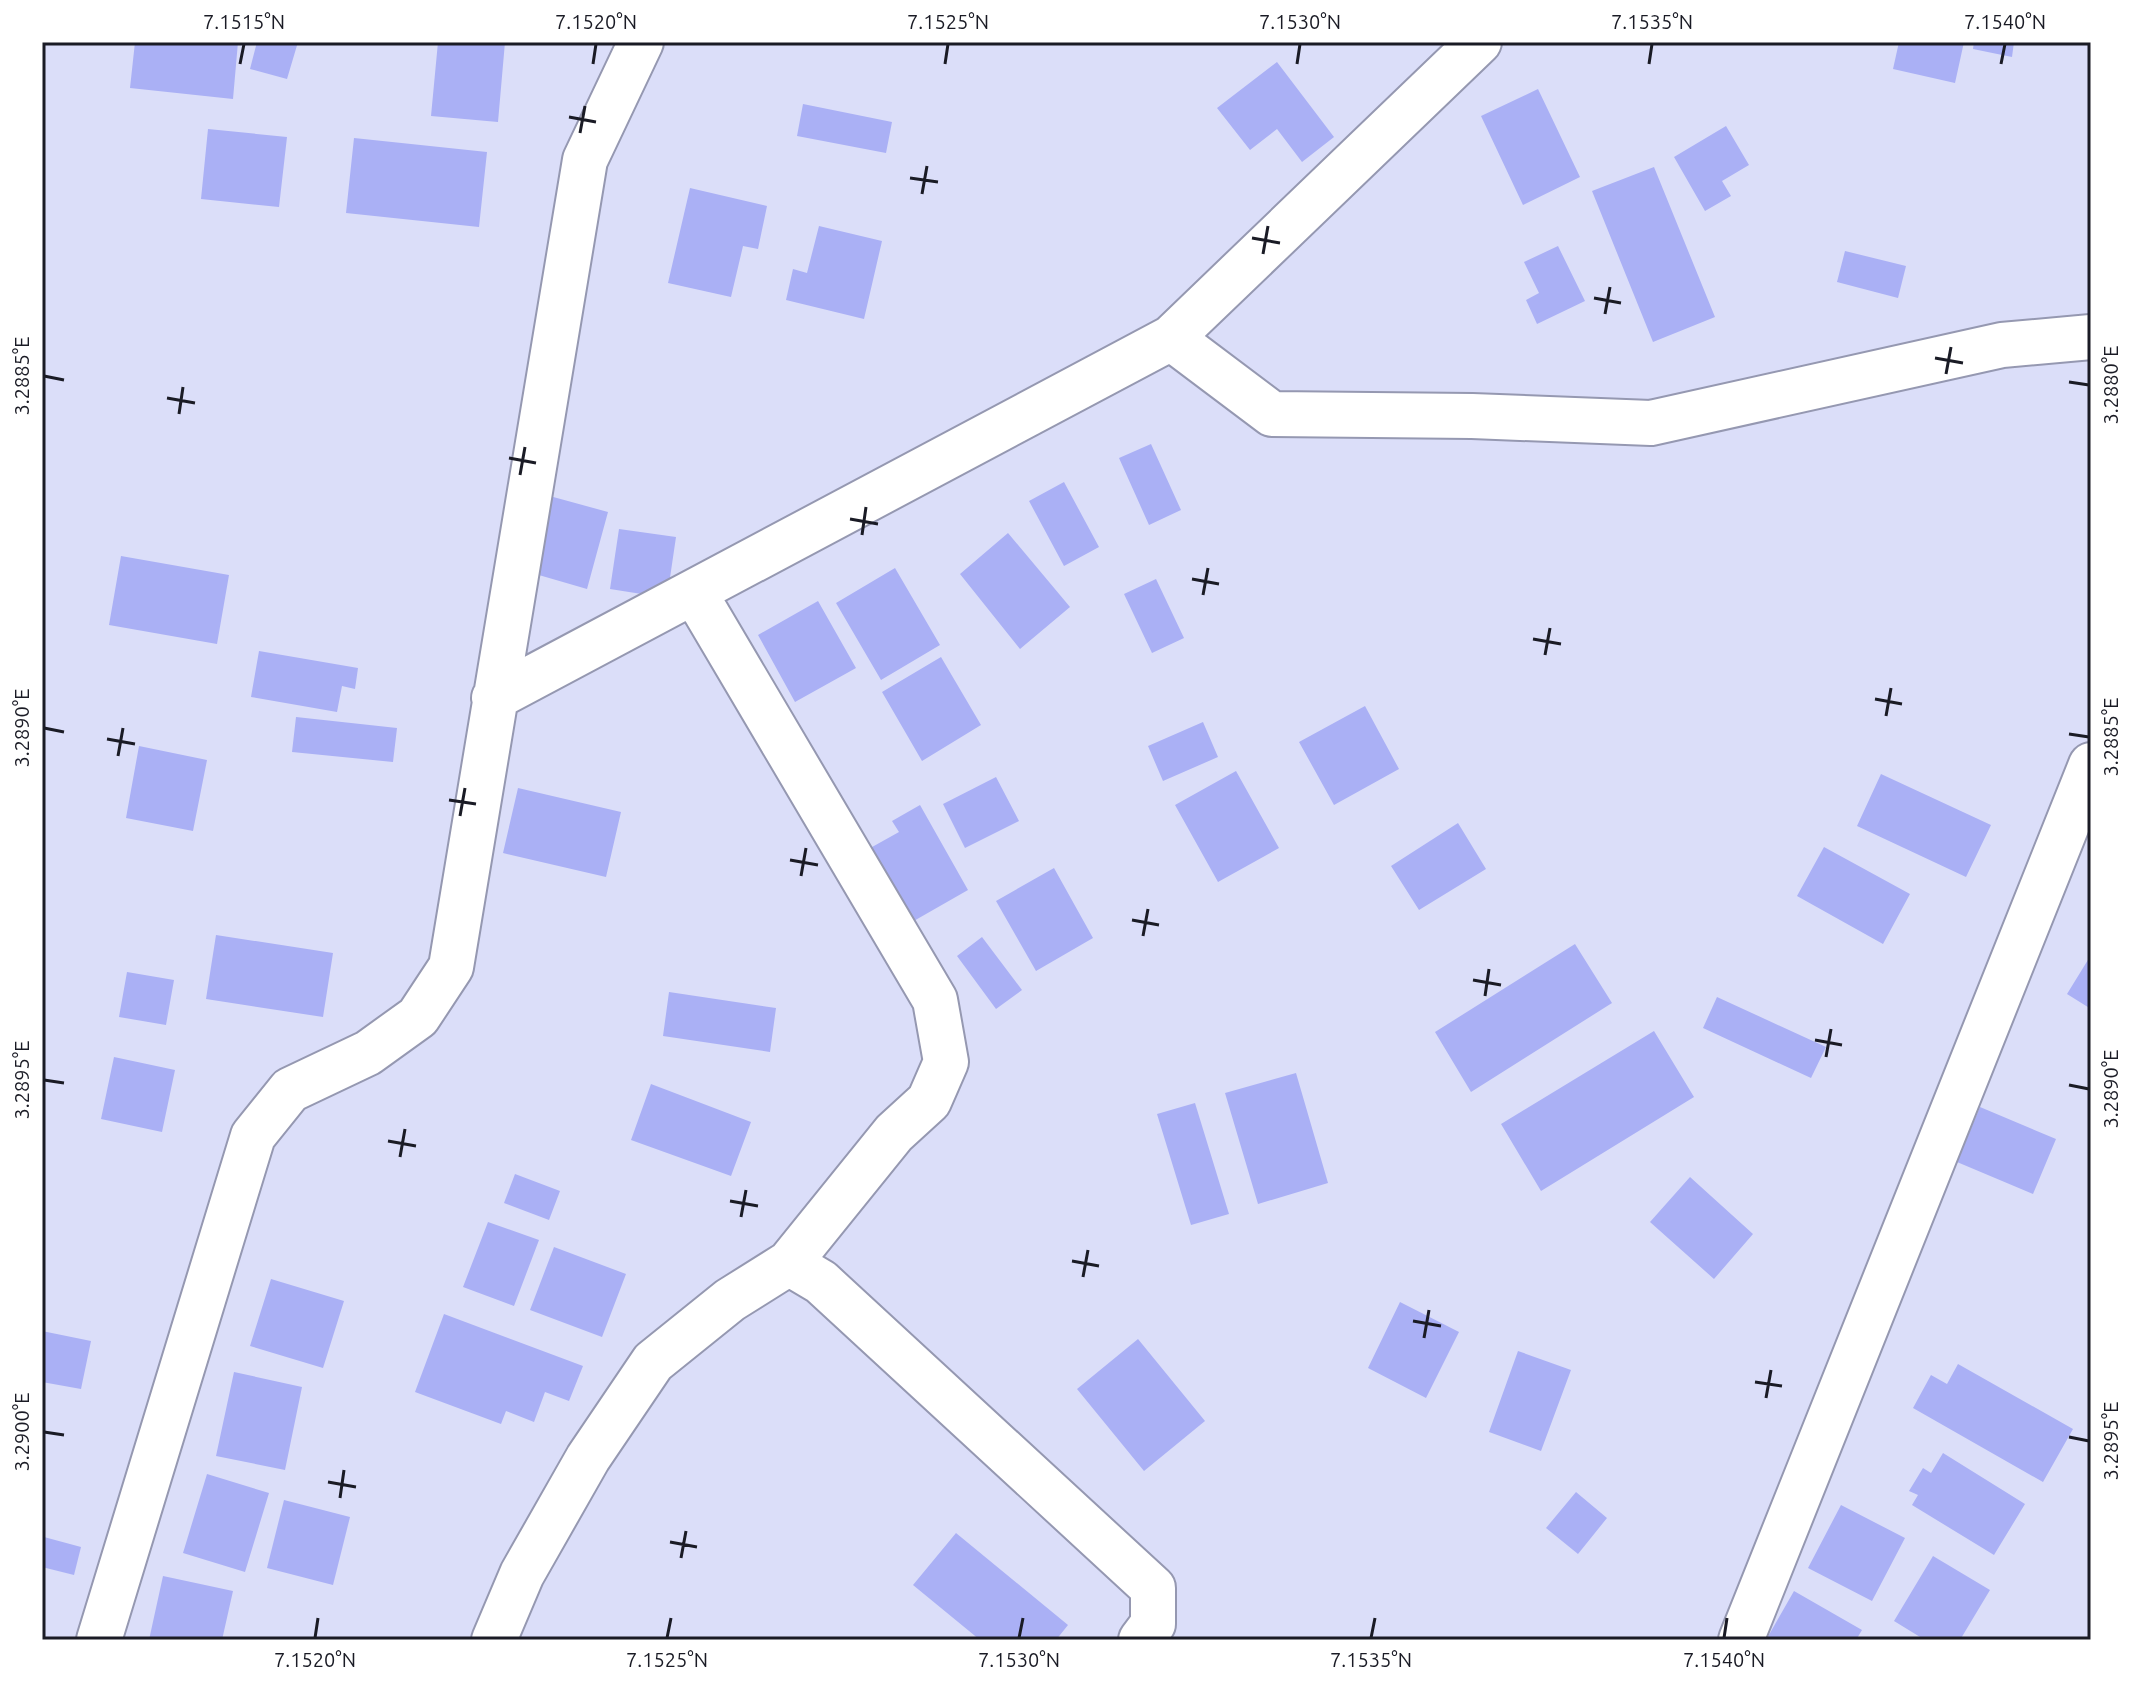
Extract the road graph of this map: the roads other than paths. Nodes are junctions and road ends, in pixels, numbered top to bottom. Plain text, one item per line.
1 (641, 42) edge
2 (1479, 42) edge
3 (2091, 337) edge
4 (1171, 338) junction
5 (694, 592) junction
6 (494, 698) junction
7 (2091, 765) edge
8 (789, 1263) junction
9 (99, 1640) edge
10 (494, 1640) edge
11 (1141, 1640) edge
12 (1741, 1640) edge

1 - 6 street
2 - 4 street
3 - 4 street
4 - 5 street
5 - 6 street
5 - 8 street
6 - 9 street
7 - 12 street
8 - 10 street
8 - 11 street

